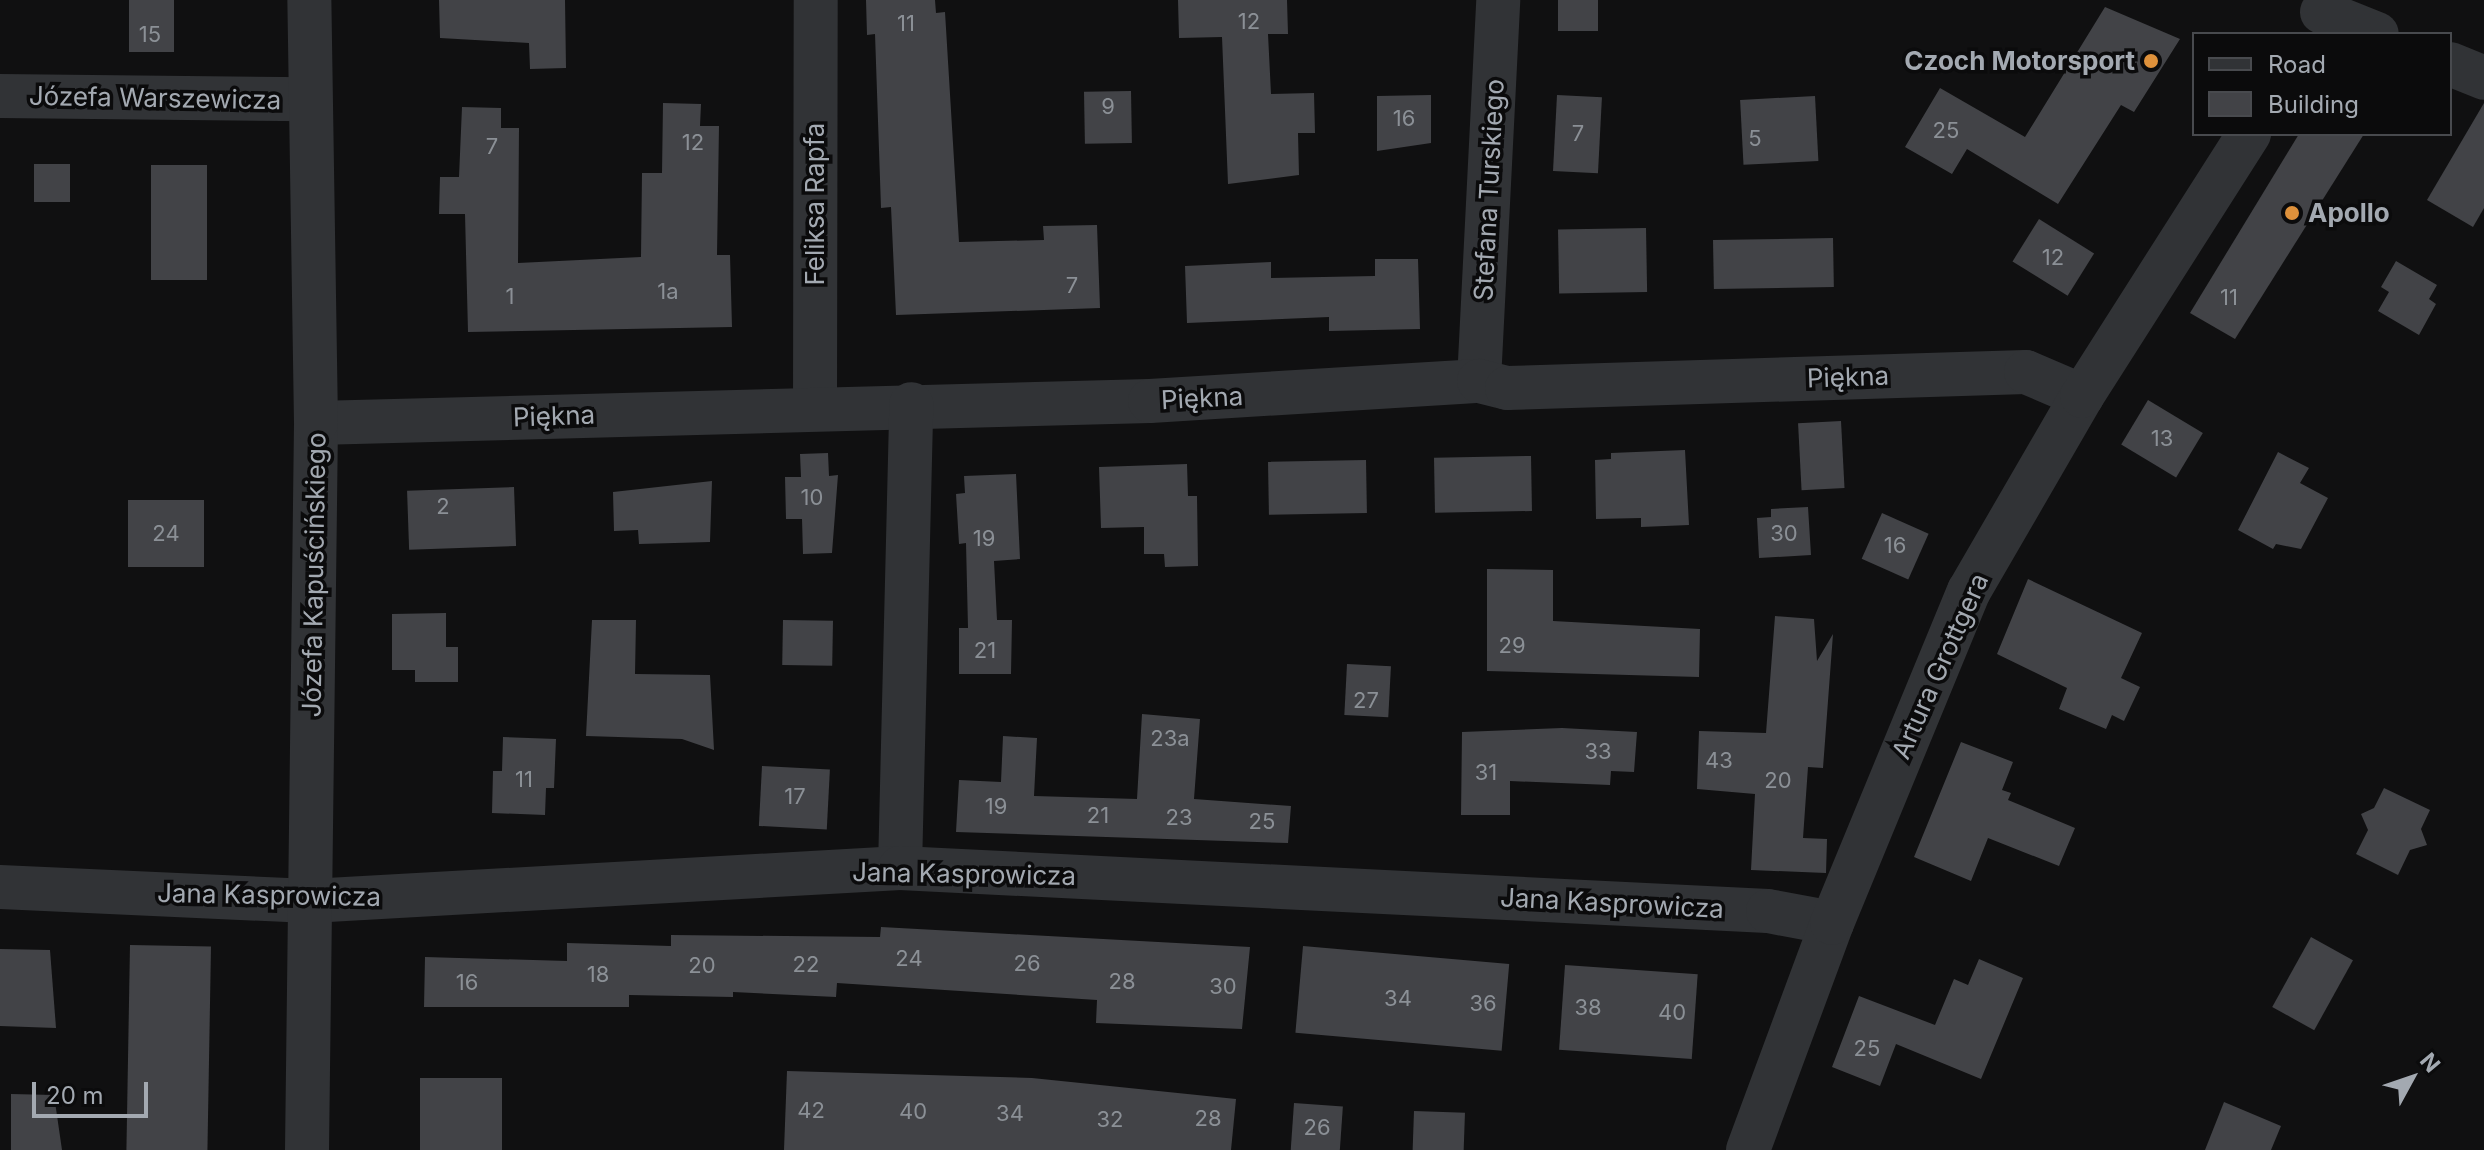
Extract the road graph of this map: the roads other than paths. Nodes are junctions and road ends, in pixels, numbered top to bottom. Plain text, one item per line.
1 (309, 0) edge
2 (816, 0) edge
3 (1498, 0) edge
4 (2321, 15) edge
5 (2371, 32) edge
6 (2452, 65) edge
7 (2484, 78) edge
8 (0, 96) edge
9 (310, 99) junction
10 (2248, 136) edge
11 (1479, 381) junction
12 (2082, 396) junction
13 (911, 404) junction
14 (815, 408) junction
15 (316, 423) junction
16 (900, 868) junction
17 (0, 887) edge
18 (310, 901) junction
19 (1832, 923) junction
20 (307, 1150) edge
21 (1748, 1150) edge

1 - 9 street, Józefa Kapuścińskiego
2 - 14 street, Feliksa Rapfa
3 - 11 street, Stefana Turskiego
4 - 5 street
6 - 7 street
8 - 9 street, Józefa Warszewicza
9 - 15 street, Józefa Kapuścińskiego
10 - 12 street, Artura Grottgera
11 - 12 street, Piękna
11 - 13 street, Piękna
12 - 19 street, Artura Grottgera
13 - 14 street, Piękna
13 - 16 street
14 - 15 street, Piękna
15 - 18 street, Józefa Kapuścińskiego
16 - 18 street, Jana Kasprowicza
16 - 19 street, Jana Kasprowicza
17 - 18 street, Jana Kasprowicza
18 - 20 street, Józefa Kapuścińskiego
19 - 21 street, Artura Grottgera

